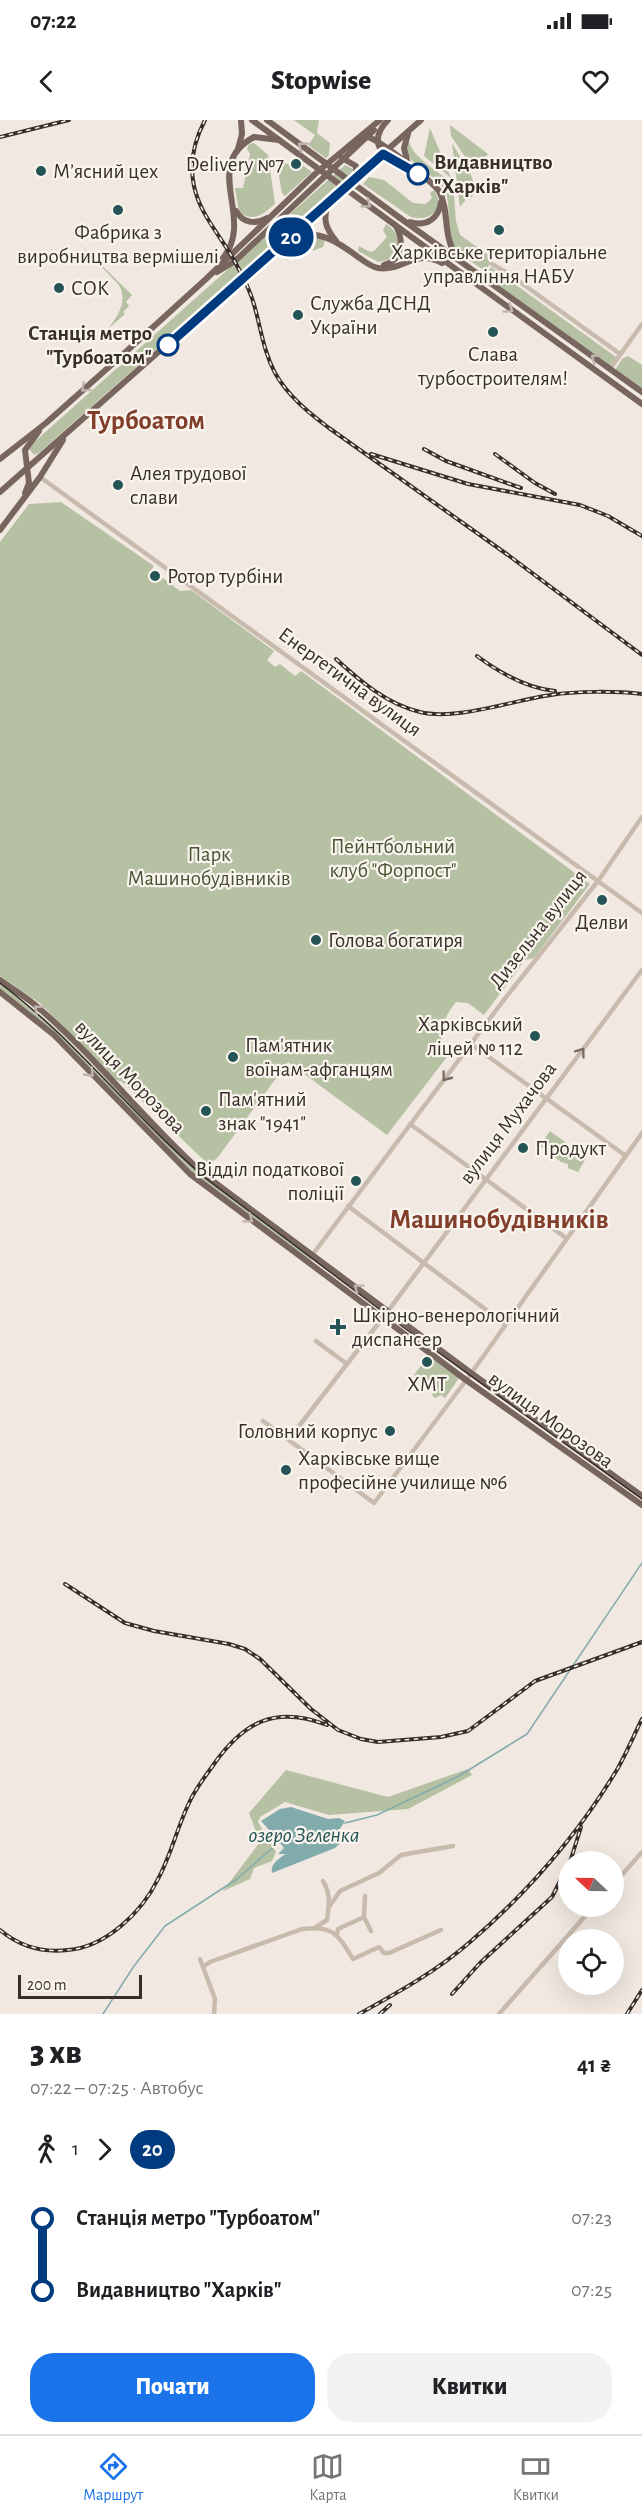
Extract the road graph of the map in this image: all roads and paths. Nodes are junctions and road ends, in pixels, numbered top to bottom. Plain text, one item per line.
1 (242, 120) edge
2 (252, 120) edge
3 (267, 120) edge
4 (384, 120) edge
5 (421, 120) edge
6 (414, 126) junction
7 (361, 139) junction
8 (280, 140) junction
9 (379, 143) junction
10 (238, 150) junction
11 (386, 151) junction
12 (330, 160) junction
13 (347, 160) junction
14 (415, 171) junction
15 (356, 178) junction
16 (440, 193) junction
17 (331, 201) junction
18 (286, 203) junction
19 (233, 205) junction
20 (400, 218) junction
21 (407, 223) junction
22 (394, 225) junction
23 (402, 230) junction
24 (288, 240) junction
25 (336, 241) junction
26 (368, 264) junction
27 (465, 264) junction
28 (492, 264) dead end
29 (458, 272) junction
30 (206, 279) junction
31 (642, 324) edge
32 (620, 354) junction
33 (610, 369) junction
34 (604, 377) junction
35 (642, 393) edge
36 (642, 404) edge
37 (46, 423) junction
38 (66, 434) junction
39 (27, 445) junction
40 (41, 456) junction
41 (0, 459) edge
42 (29, 466) junction
43 (40, 477) junction
44 (0, 492) edge
45 (19, 504) junction
46 (0, 530) edge
47 (642, 817) edge
48 (597, 881) junction
49 (642, 913) edge
50 (642, 970) edge
51 (0, 980) edge
52 (0, 992) edge
53 (471, 1044) junction
54 (547, 1098) junction
55 (410, 1124) junction
56 (642, 1133) edge
57 (626, 1156) junction
58 (487, 1178) junction
59 (348, 1206) junction
60 (566, 1238) junction
61 (313, 1254) junction
62 (307, 1262) junction
63 (424, 1263) junction
64 (388, 1311) junction
65 (382, 1318) junction
66 (505, 1324) junction
67 (316, 1341) dead end
68 (347, 1364) junction
69 (471, 1372) junction
70 (466, 1380) junction
71 (263, 1421) dead end
72 (289, 1439) junction
73 (642, 1496) edge
74 (642, 1505) edge
75 (453, 1846) dead end
76 (642, 1852) edge
77 (624, 1873) edge
78 (323, 1881) dead end
79 (365, 1896) dead end
80 (329, 1907) junction
81 (364, 1917) junction
82 (584, 1917) edge
83 (316, 1927) junction
84 (441, 1930) dead end
85 (371, 1931) dead end
86 (337, 1934) junction
87 (200, 1959) dead end
88 (203, 1968) junction
89 (214, 2014) edge
90 (499, 2014) edge

1 - 10 main road
2 - 8 main road, bridge
20 -> 3 main road, bridge
4 - 7 main road
4 - 9 main road
5 - 6 main road
6 - 11 main road
6 - 14 main road
7 - 9 main road
7 - 12 main road
7 - 13 main road
8 - 10 main road
8 -> 22 main road, bridge
9 - 11 main road
10 - 19 main road
11 - 14 main road
11 - 15 main road
12 - 13 main road
12 - 18 main road
13 - 15 main road
13 - 30 main road
14 - 16 main road
15 - 17 main road
16 - 20 main road
16 - 27 main road
17 - 24 main road
17 - 25 main road
18 - 19 main road
18 - 30 main road
19 - 30 main road
20 - 21 main road
21 - 23 main road
21 - 27 main road
22 - 23 main road
22 - 26 main road
23 - 29 main road
24 - 25 main road
24 - 38 main road
25 - 26 main road
26 - 29 main road
33 -> 27 main road
28 - 32 street
29 -> 34 main road
30 -> 37 main road
31 - 32 street
32 - 33 street
33 - 34 main road
33 - 35 main road
34 - 36 main road
37 - 39 main road
37 - 41 main road
38 - 40 main road
38 - 43 main road
39 - 40 main road
39 - 42 main road
40 - 42 main road
42 - 43 main road
42 - 44 main road
42 - 45 main road
43 - 45 main road
43 - 48 street, Енергетична вулиця
45 - 46 main road
47 - 48 street, Дизельна вулиця
48 - 49 street, Енергетична вулиця
48 - 53 street, Дизельна вулиця
54 -> 50 street, вулиця Мухачова
61 -> 51 main road, вулиця Морозова
52 -> 62 main road, вулиця Морозова
53 - 54 street
53 -> 55 street, Дизельна вулиця
54 - 57 street
54 - 58 street, вулиця Мухачова
55 - 58 street
55 - 59 street, Дизельна вулиця
56 - 57 street
57 - 60 street
58 - 60 street
58 - 63 street, вулиця Мухачова
59 - 61 street, Дизельна вулиця
59 - 63 street
60 - 66 street
61 - 62 street, Дизельна вулиця
64 -> 61 main road, вулиця Морозова
62 - 65 main road, вулиця Морозова
63 - 64 street, вулиця Мухачова
63 - 66 street
64 - 65 street, вулиця Мухачова
64 - 69 main road, вулиця Морозова
65 - 68 street, вулиця Мухачова
65 - 70 main road, вулиця Морозова
66 - 69 street
67 - 68 street
68 - 72 street, вулиця Мухачова
69 - 70 street
69 - 73 main road, вулиця Морозова
70 - 72 street
70 - 74 main road, вулиця Морозова
71 - 72 street
75 - 80 street
76 - 77 street
78 - 80 street
79 - 81 street
80 - 83 street
81 - 85 street
81 - 86 street
82 - 90 street
83 - 86 street
83 - 88 street
84 - 86 street
87 - 88 street
88 - 89 street

